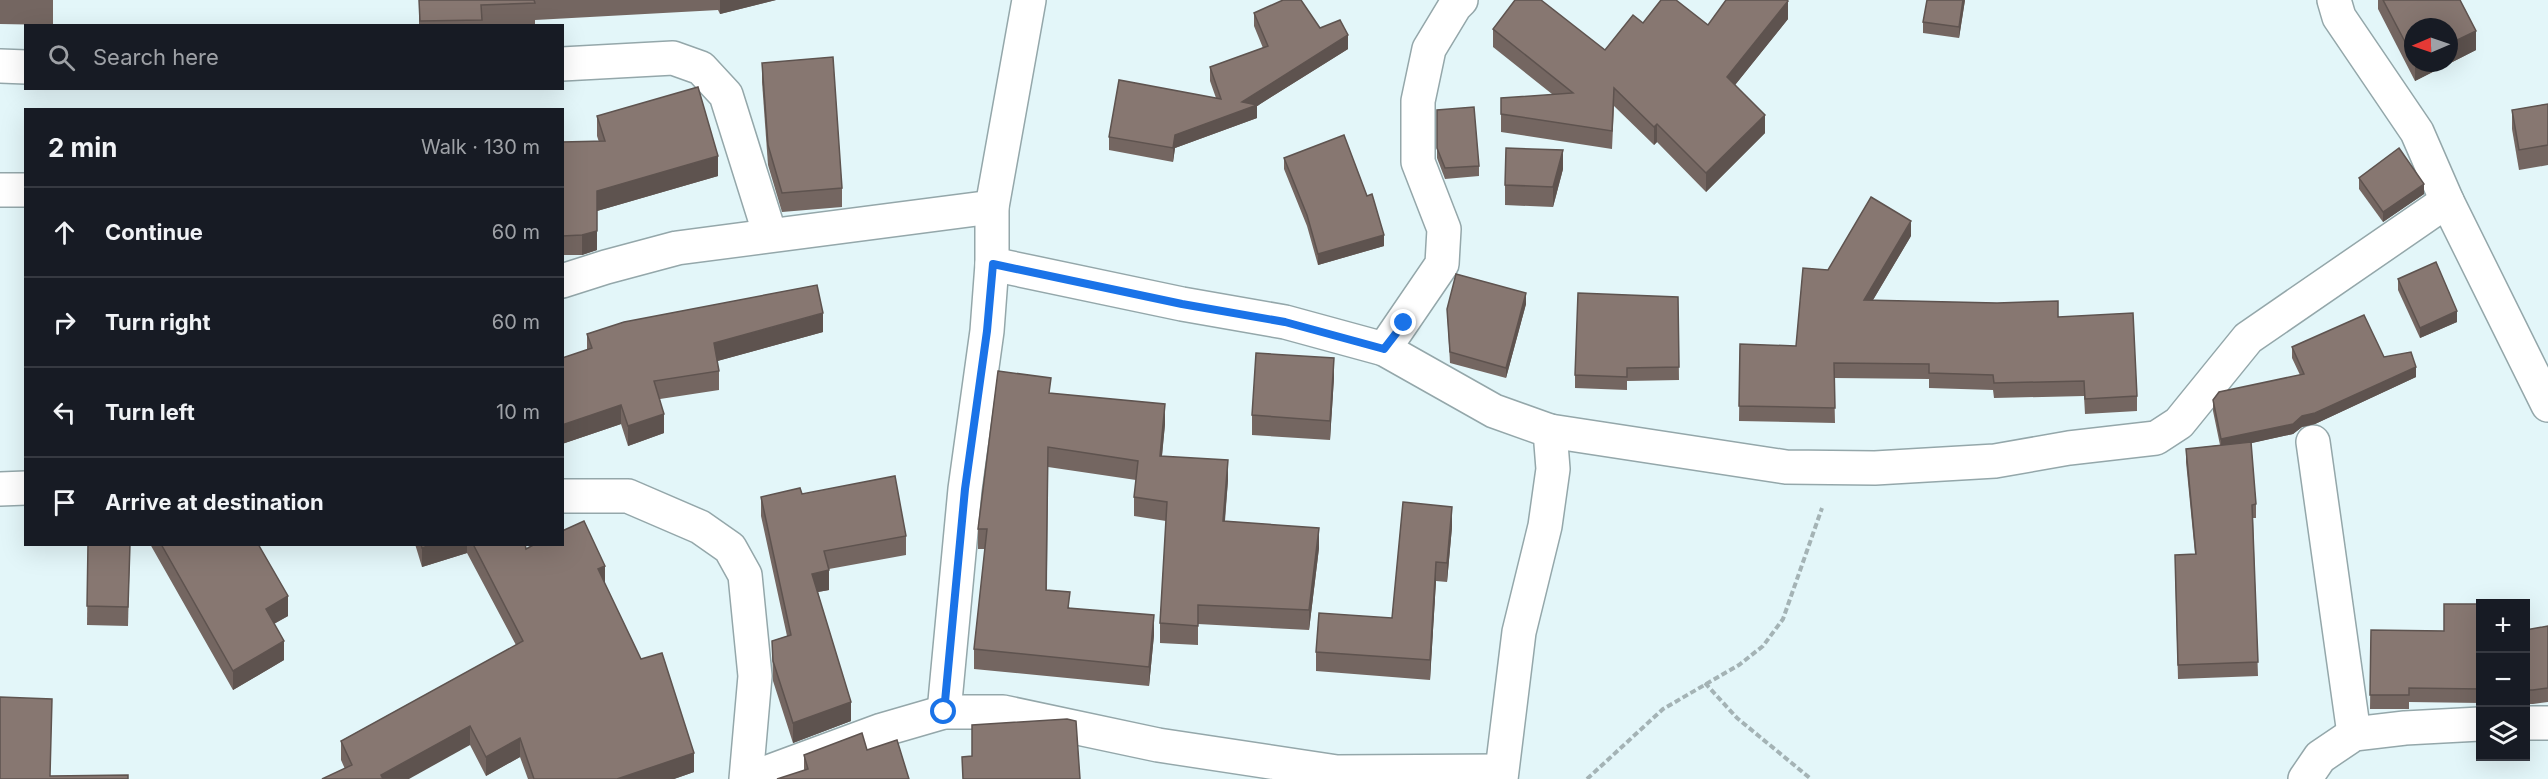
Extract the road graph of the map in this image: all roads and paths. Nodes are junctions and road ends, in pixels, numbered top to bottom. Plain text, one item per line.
1 (1029, 0) edge
2 (1461, 0) edge
3 (2334, 0) edge
4 (564, 64) edge
5 (0, 66) edge
6 (24, 67) edge
7 (0, 190) edge
8 (24, 190) edge
9 (2447, 201) junction
10 (992, 207) junction
11 (770, 235) junction
12 (993, 264) junction
13 (564, 280) edge
14 (1384, 349) junction
15 (2548, 405) edge
16 (1550, 431) junction
17 (2313, 442) dead end
18 (1837, 468) junction
19 (24, 488) edge
20 (0, 489) edge
21 (564, 496) edge
22 (1705, 683) junction
23 (944, 712) junction
24 (2530, 723) edge
25 (2548, 723) edge
26 (2476, 724) edge
27 (2354, 734) junction
28 (1501, 775) edge
29 (747, 779) edge
30 (1587, 779) edge
31 (1811, 779) edge
32 (2305, 779) edge

1 - 10 street
2 - 14 street
3 - 9 street
4 - 11 street
5 - 6 street
7 - 8 street
9 - 15 street
9 - 18 street
10 - 11 street
10 - 12 street
11 - 13 street
12 - 14 street
12 - 23 street
14 - 16 street
16 - 18 street
16 - 28 street
17 - 27 street
18 - 22 path
19 - 20 street
21 - 29 street
22 - 30 path
22 - 31 path
23 - 28 street
23 - 29 street
24 - 25 street
26 - 27 street
27 - 32 street

